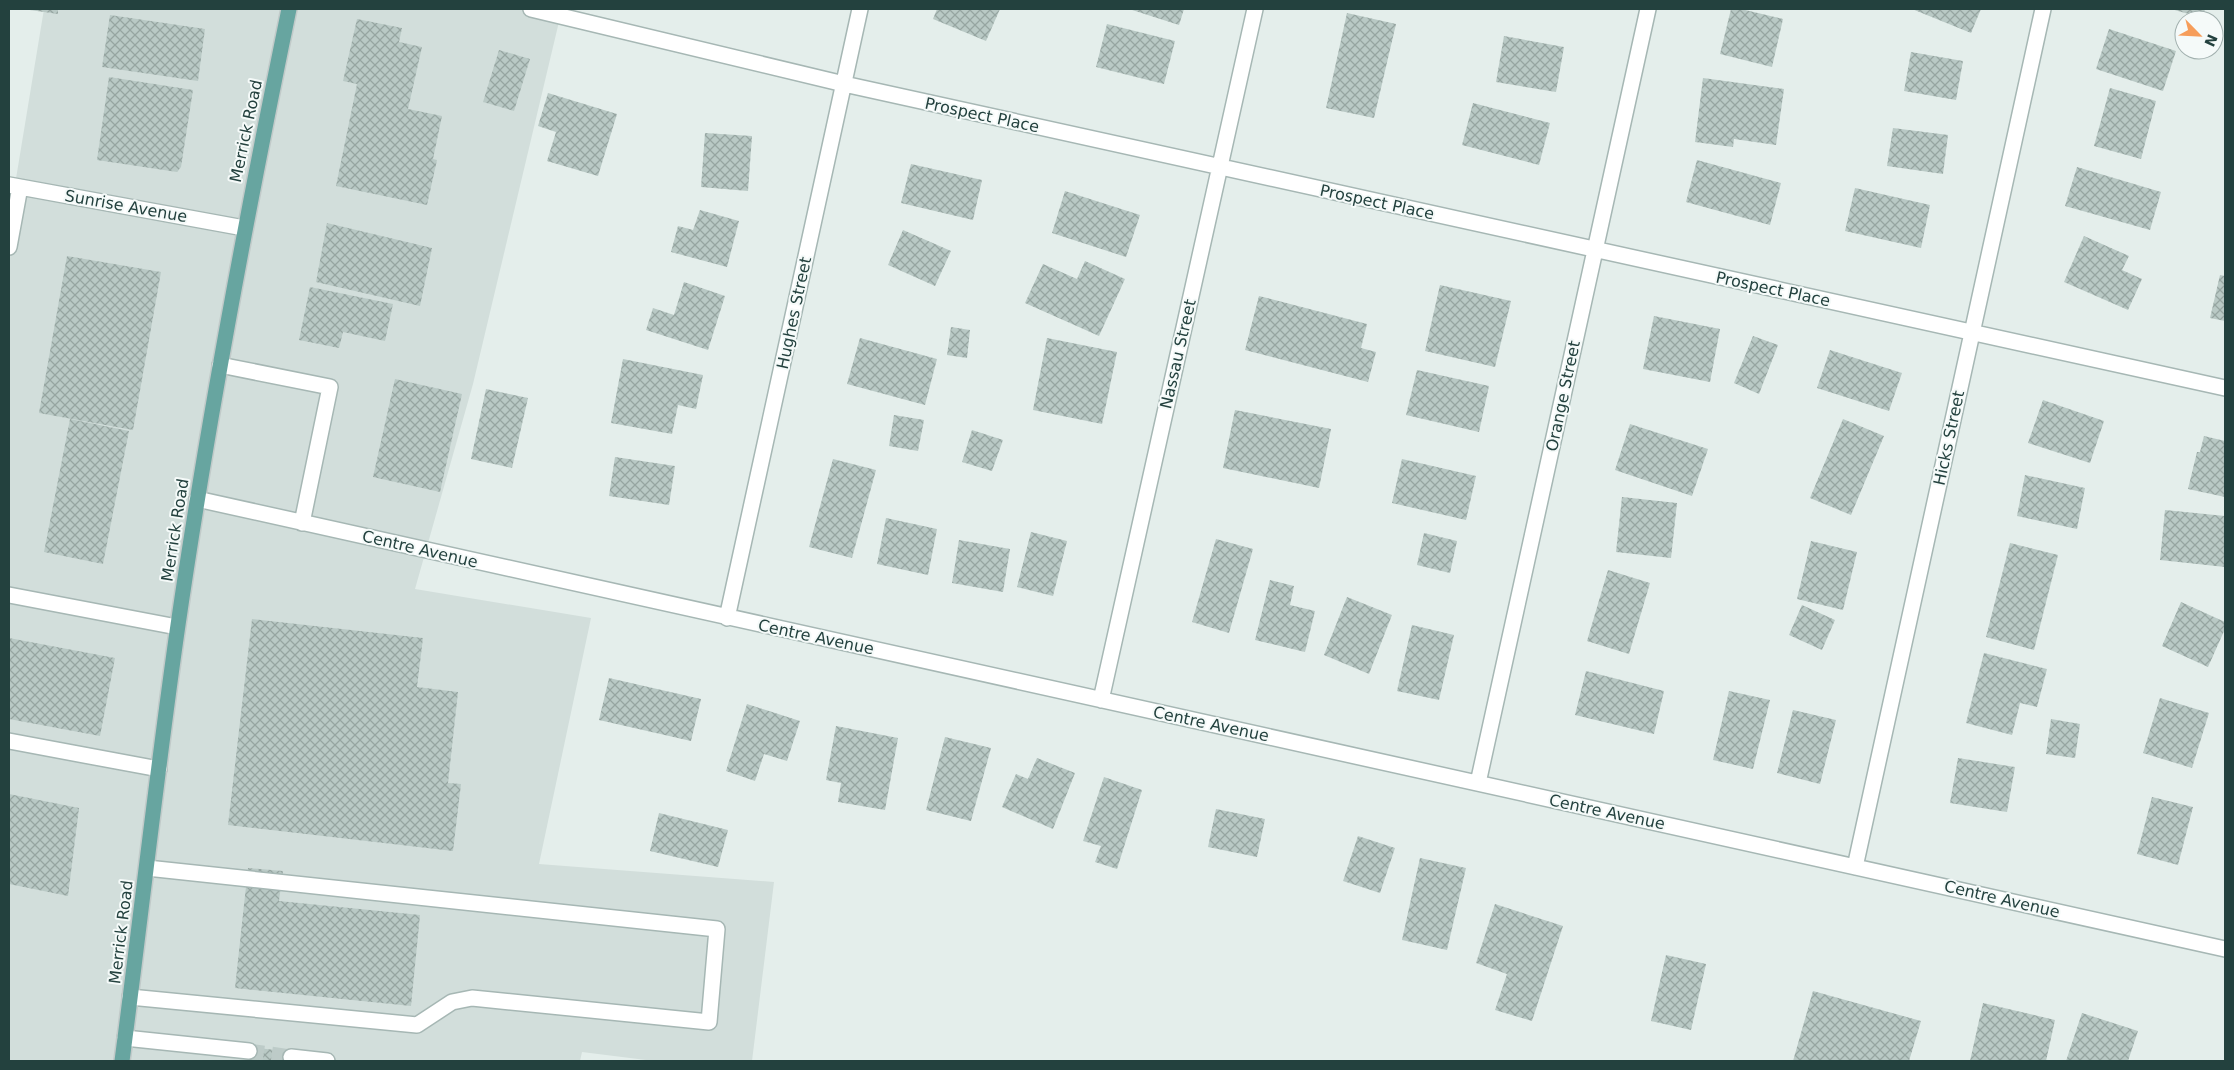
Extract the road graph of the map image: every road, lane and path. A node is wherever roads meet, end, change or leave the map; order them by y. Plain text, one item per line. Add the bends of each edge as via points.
1 (289, 9) edge
2 (531, 9) edge
3 (860, 9) edge
4 (1255, 9) edge
5 (1648, 9) edge
6 (2043, 9) edge
7 (844, 84) junction
8 (1220, 167) junction
9 (14, 186) edge
10 (244, 228) junction
11 (9, 247) edge
12 (1595, 250) junction
13 (1972, 333) junction
14 (220, 365) junction
15 (2225, 388) edge
16 (197, 500) junction
17 (302, 523) junction
18 (9, 595) edge
19 (727, 618) junction
20 (177, 627) junction
21 (1101, 700) junction
22 (9, 742) edge
23 (159, 769) junction
24 (1478, 783) junction
25 (1855, 867) junction
26 (147, 868) junction
27 (2225, 949) edge
28 (130, 997) junction
29 (125, 1038) junction
30 (249, 1051) tunnel mouth
31 (291, 1057) dead end
32 (122, 1061) edge
33 (327, 1061) edge

1 - 10 main road, Merrick Road
2 - 7 street, Prospect Place
3 - 7 street, Hughes Street
4 - 8 street, Nassau Street
5 - 12 street, Orange Street
6 - 13 street, Hicks Street
7 - 8 street, Prospect Place
7 - 19 street, Hughes Street
8 - 12 street, Prospect Place
8 - 21 street, Nassau Street
9 - 10 street, Sunrise Avenue
9 - 11 street
10 - 14 main road, Merrick Road
12 - 13 street, Prospect Place
12 - 24 street, Orange Street
13 - 15 street, Prospect Place
13 - 25 street, Hicks Street
14 - 16 main road, Merrick Road
14 - 17 street via 330,387
16 - 17 street, Centre Avenue
16 - 20 main road, Merrick Road
17 - 19 street, Centre Avenue
18 - 20 street
19 - 21 street, Centre Avenue
20 - 23 main road, Merrick Road
21 - 24 street, Centre Avenue
22 - 23 street
23 - 26 main road, Merrick Road
24 - 25 street, Centre Avenue
25 - 27 street, Centre Avenue
26 - 28 main road, Merrick Road
26 - 28 street via 717,929 709,1022 472,998 452,1002 418,1025
28 - 29 main road, Merrick Road
29 - 30 street
29 - 32 main road, Merrick Road
31 - 33 street

